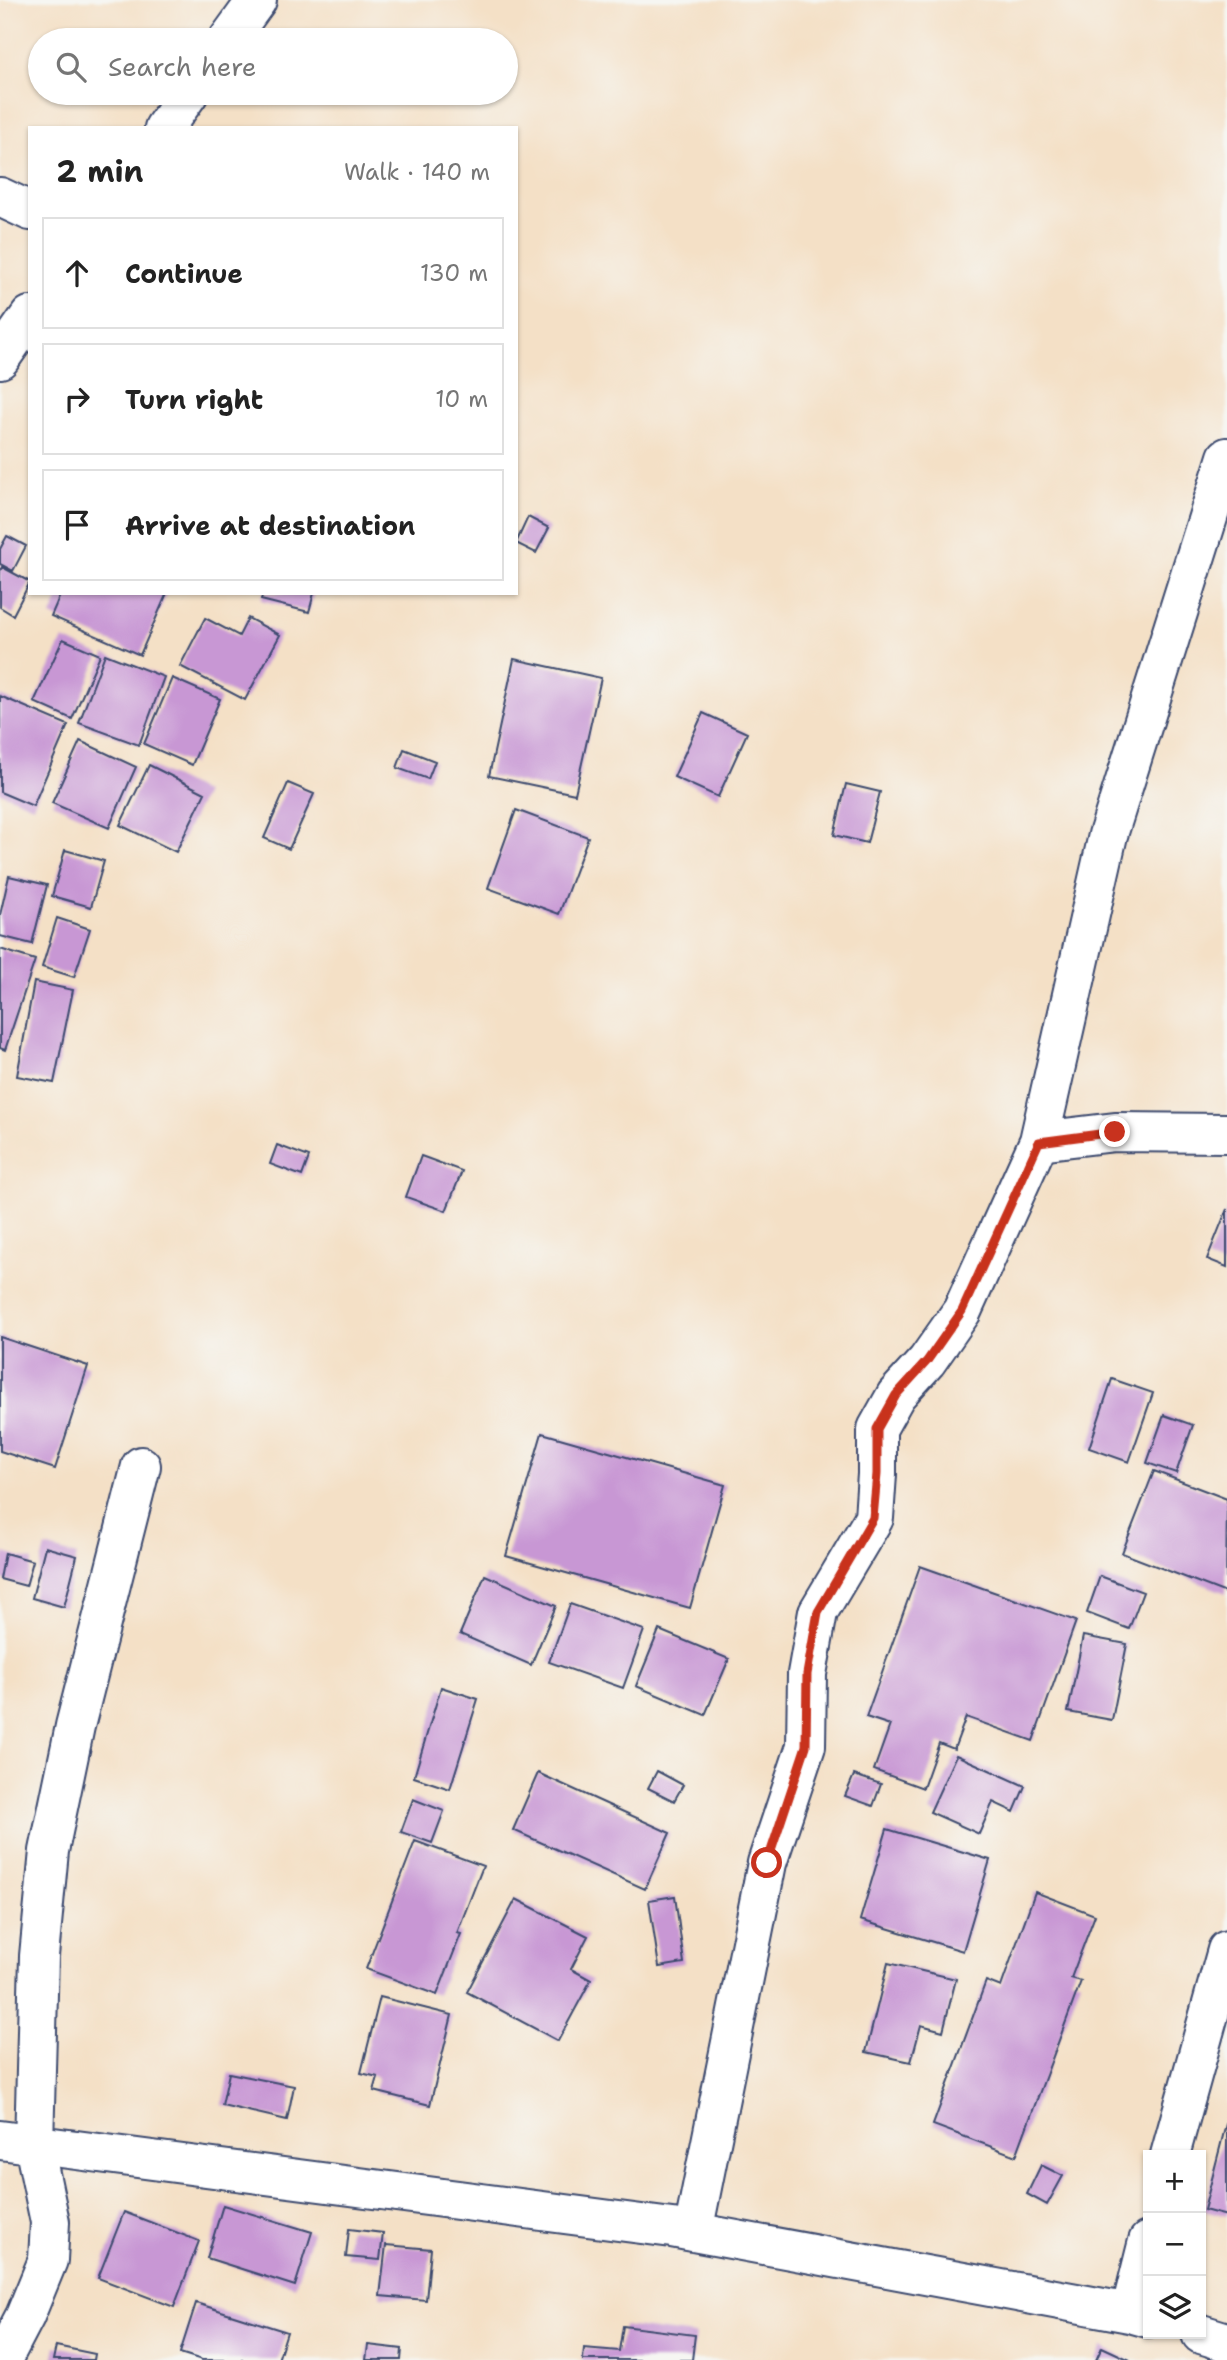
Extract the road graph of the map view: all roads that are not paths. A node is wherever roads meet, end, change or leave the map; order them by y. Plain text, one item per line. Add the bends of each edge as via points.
1 (257, 0) edge
2 (237, 28) edge
3 (180, 105) edge
4 (165, 126) edge
5 (0, 197) edge
6 (28, 210) edge
7 (28, 319) edge
8 (0, 359) edge
9 (1227, 457) edge
10 (1227, 1133) edge
11 (1039, 1142) junction
12 (141, 1466) dead end
13 (1227, 1950) edge
14 (17, 2143) edge
15 (1171, 2150) edge
16 (692, 2232) junction
17 (1144, 2276) edge
18 (1139, 2316) edge
19 (1206, 2336) edge
20 (1227, 2342) edge
21 (2, 2360) edge

1 - 2 street
3 - 4 street
5 - 6 street
7 - 8 street
9 - 11 street via 1108,835
10 - 11 street via 1115,1132
11 - 16 street via 962,1311 896,1395 877,1429 873,1518 818,1612 807,1674 806,1746 767,1863
12 - 14 street via 75,1726 49,1851
13 - 15 street
14 - 16 street
14 - 21 street via 50,2222 48,2260
16 - 18 street
17 - 18 street
19 - 20 street

